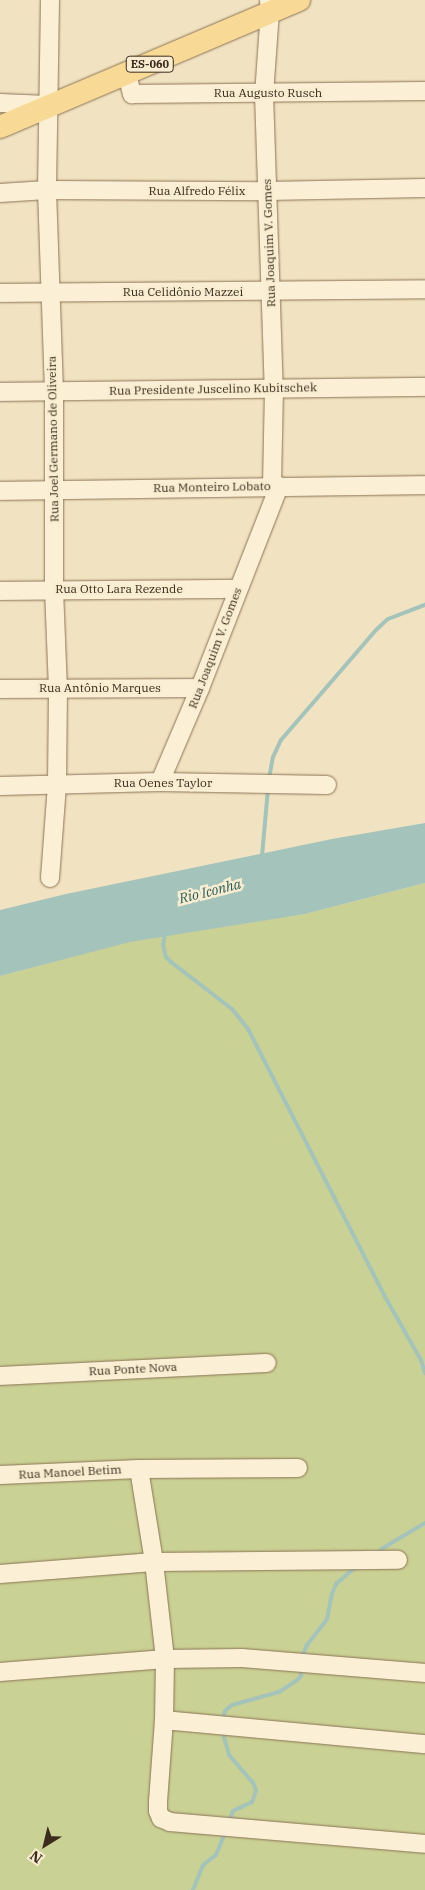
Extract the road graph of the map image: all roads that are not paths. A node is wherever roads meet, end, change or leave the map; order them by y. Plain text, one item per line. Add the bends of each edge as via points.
1 (50, 0) edge
2 (299, 0) edge
3 (269, 5) edge
4 (127, 74) junction
5 (425, 91) edge
6 (264, 94) junction
7 (0, 103) edge
8 (49, 105) junction
9 (0, 127) edge
10 (425, 188) edge
11 (47, 190) junction
12 (268, 191) junction
13 (0, 193) edge
14 (425, 289) edge
15 (48, 292) junction
16 (271, 292) junction
17 (0, 293) edge
18 (425, 387) edge
19 (274, 389) junction
20 (54, 391) junction
21 (0, 392) edge
22 (425, 485) edge
23 (276, 486) junction
24 (54, 489) junction
25 (0, 491) edge
26 (54, 589) junction
27 (238, 589) junction
28 (0, 591) edge
29 (200, 688) junction
30 (0, 689) edge
31 (58, 689) junction
32 (160, 782) junction
33 (57, 784) junction
34 (0, 786) edge
35 (327, 786) dead end
36 (50, 878) dead end
37 (267, 1363) dead end
38 (0, 1376) edge
39 (298, 1468) dead end
40 (139, 1469) junction
41 (0, 1475) edge
42 (398, 1560) dead end
43 (154, 1562) junction
44 (0, 1574) edge
45 (165, 1659) junction
46 (0, 1672) edge
47 (425, 1673) edge
48 (164, 1720) junction
49 (425, 1744) edge
50 (425, 1844) edge

1 - 8 street, Rua Joel Germano de Oliveira
2 - 3 main road, ES-060
3 - 4 main road, ES-060
3 - 6 street, Rua Joaquim V. Gomes
4 - 6 street, Rua Augusto Rusch via 132,94
4 - 8 main road, ES-060
5 - 6 street, Rua Augusto Rusch
6 - 12 street, Rua Joaquim V. Gomes
7 - 8 street
8 - 9 main road, ES-060
8 - 11 street, Rua Joel Germano de Oliveira
10 - 12 street, Rua Alfredo Félix
11 - 12 street, Rua Alfredo Félix
11 - 13 street, Rua Alfredo Félix
11 - 15 street, Rua Joel Germano de Oliveira
12 - 16 street, Rua Joaquim V. Gomes
14 - 16 street, Rua Celidônio Mazzei
15 - 16 street, Rua Celidônio Mazzei
15 - 17 street, Rua Celidônio Mazzei
15 - 20 street, Rua Joel Germano de Oliveira
16 - 19 street, Rua Joaquim V. Gomes
18 - 19 street, Rua Presidente Juscelino Kubitschek
19 - 20 street, Rua Presidente Juscelino Kubitschek
19 - 23 street, Rua Joaquim V. Gomes
20 - 21 street, Rua Presidente Juscelino Kubitschek
20 - 24 street, Rua Joel Germano de Oliveira
22 - 23 street, Rua Monteiro Lobato
23 - 24 street, Rua Monteiro Lobato
23 - 27 street, Rua Joaquim V. Gomes
24 - 25 street, Rua Monteiro Lobato
24 - 26 street, Rua Joel Germano de Oliveira
26 - 27 street, Rua Otto Lara Rezende
26 - 28 street, Rua Otto Lara Rezende
26 - 31 street, Rua Joel Germano de Oliveira
27 - 29 street, Rua Joaquim V. Gomes
29 - 31 street, Rua Antônio Marques
29 - 32 street, Rua Joaquim V. Gomes
30 - 31 street, Rua Antônio Marques
31 - 33 street, Rua Joel Germano de Oliveira
32 - 33 street, Rua Oenes Taylor
32 - 35 street, Rua Oenes Taylor
33 - 34 street, Rua Oenes Taylor
33 - 36 street, Rua Joel Germano de Oliveira
37 - 38 street, Rua Ponte Nova
39 - 40 street, Rua Manoel Betim
40 - 41 street, Rua Manoel Betim
40 - 43 street
42 - 43 street
43 - 44 street
43 - 45 street
45 - 46 street
45 - 47 street via 242,1658
45 - 48 street
48 - 49 street
48 - 50 street via 158,1811 164,1821

